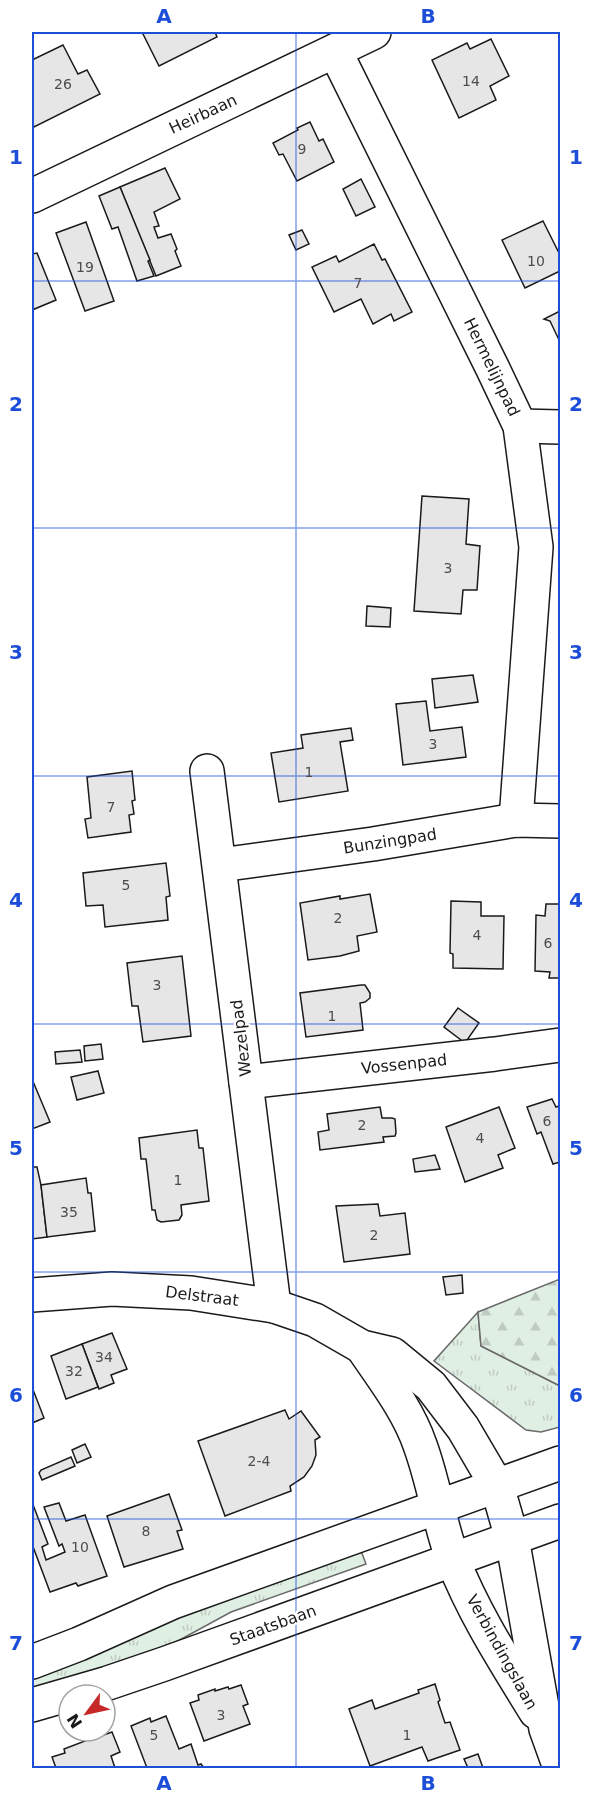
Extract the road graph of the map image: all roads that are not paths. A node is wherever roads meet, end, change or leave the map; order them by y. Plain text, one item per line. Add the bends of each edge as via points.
1 (374, 32) edge
2 (335, 51) junction
3 (32, 196) edge
4 (520, 426) junction
5 (561, 427) edge
6 (207, 771) dead end
7 (516, 820) junction
8 (561, 821) edge
9 (220, 865) junction
10 (561, 1045) edge
11 (246, 1082) junction
12 (32, 1295) edge
13 (274, 1306) junction
14 (362, 1347) junction
15 (561, 1463) edge
16 (497, 1486) junction
17 (437, 1506) junction
18 (561, 1521) edge
19 (512, 1538) junction
20 (453, 1560) junction
21 (32, 1662) edge
22 (32, 1705) edge
23 (546, 1729) junction
24 (561, 1768) edge

1 - 2 street, Heirbaan
2 - 3 street, Heirbaan
2 - 4 street, Hermelijnpad
4 - 5 street
4 - 7 street, Hermelijnpad via 536,547
6 - 9 street, Wezelpad
7 - 8 street, Bunzingpad
7 - 9 street, Bunzingpad
9 - 11 street, Wezelpad
10 - 11 street, Vossenpad
11 - 13 street, Wezelpad
12 - 13 street, Delstraat via 123,1289 191,1293
13 - 14 street, Delstraat via 315,1320
14 - 16 street, Delstraat via 392,1354 431,1386 463,1428
14 - 17 street, Delstraat via 414,1430
15 - 16 street
16 - 17 street
16 - 19 street, Verbindingslaan
17 - 20 street, Verbindingslaan
17 - 21 street via 173,1602
18 - 19 street, Staatsbaan
19 - 20 street, Staatsbaan
19 - 23 street, Verbindingslaan
20 - 22 street, Staatsbaan via 153,1668
20 - 23 street, Verbindingslaan via 480,1620
23 - 24 street, Verbindingslaan

